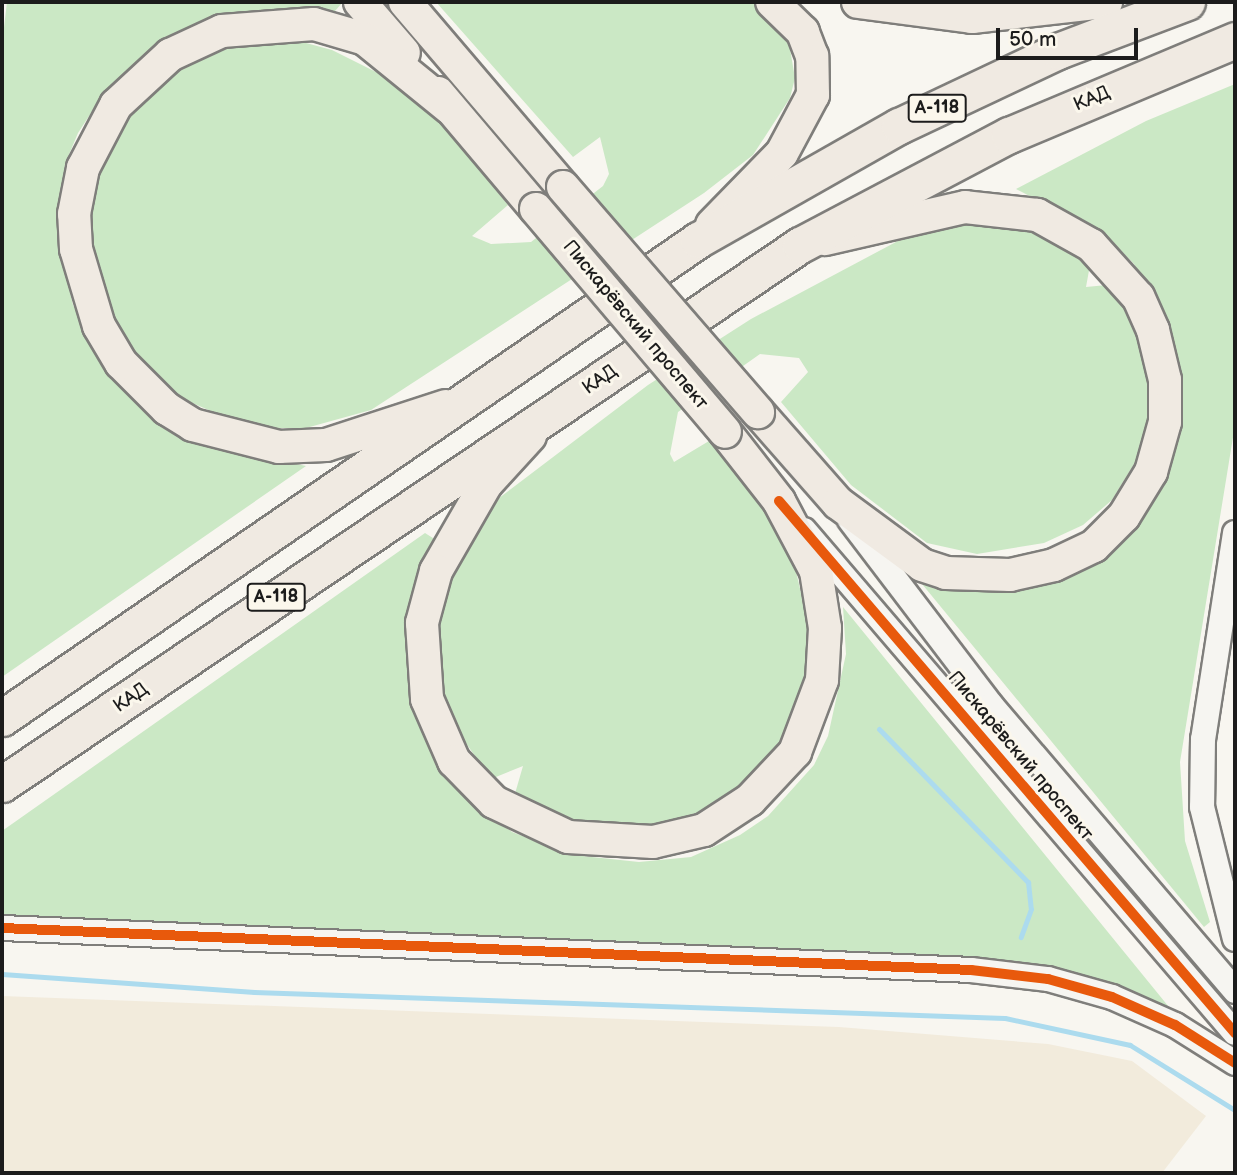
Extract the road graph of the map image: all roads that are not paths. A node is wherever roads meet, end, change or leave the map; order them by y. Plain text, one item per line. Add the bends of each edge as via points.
1 (360, 2) edge
2 (405, 2) edge
3 (772, 2) edge
4 (858, 2) edge
5 (1106, 2) edge
6 (1188, 2) edge
7 (1235, 40) edge
8 (450, 108) junction
9 (698, 240) junction
10 (800, 245) junction
11 (451, 405) junction
12 (553, 412) junction
13 (779, 501) junction
14 (838, 503) junction
15 (1235, 533) edge
16 (2, 718) edge
17 (2, 784) edge
18 (2, 928) edge
19 (1235, 939) edge
20 (1235, 991) edge
21 (1235, 1033) edge
22 (1235, 1063) edge

1 - 8 main road, Пискарёвский проспект
2 - 14 main road, Пискарёвский проспект, bridge
3 - 9 main road via 803,32 812,56 813,95 782,153
4 - 5 main road via 972,17
6 - 9 highway, А-118 via 1058,51 899,126
7 - 10 highway, КАД / А-118 via 1009,135
8 - 11 main road via 365,39 314,23 222,31 170,55 116,105 90,150 74,214 76,248 99,326 121,363 167,409 193,425 279,447 326,445
8 - 13 main road, Пискарёвский проспект, bridge
9 - 11 highway, А-118
10 - 12 highway, КАД / А-118
10 - 14 main road via 965,207 1037,215 1112,264 1153,330 1165,380 1165,422 1151,472 1124,516 1094,546 1054,565 979,578 946,573 922,565
11 - 16 highway, А-118
12 - 13 main road via 463,518 436,571 422,623 427,698 443,742 494,802 534,825 610,843 680,838 750,800 795,752 822,680 825,628 816,571
12 - 17 highway, КАД / А-118
13 - 21 street, Пискарёвский проспект
14 - 20 street, Пискарёвский проспект via 991,705
15 - 19 street via 1203,739 1202,807
18 - 22 street via 611,952 1048,979 1175,1025

